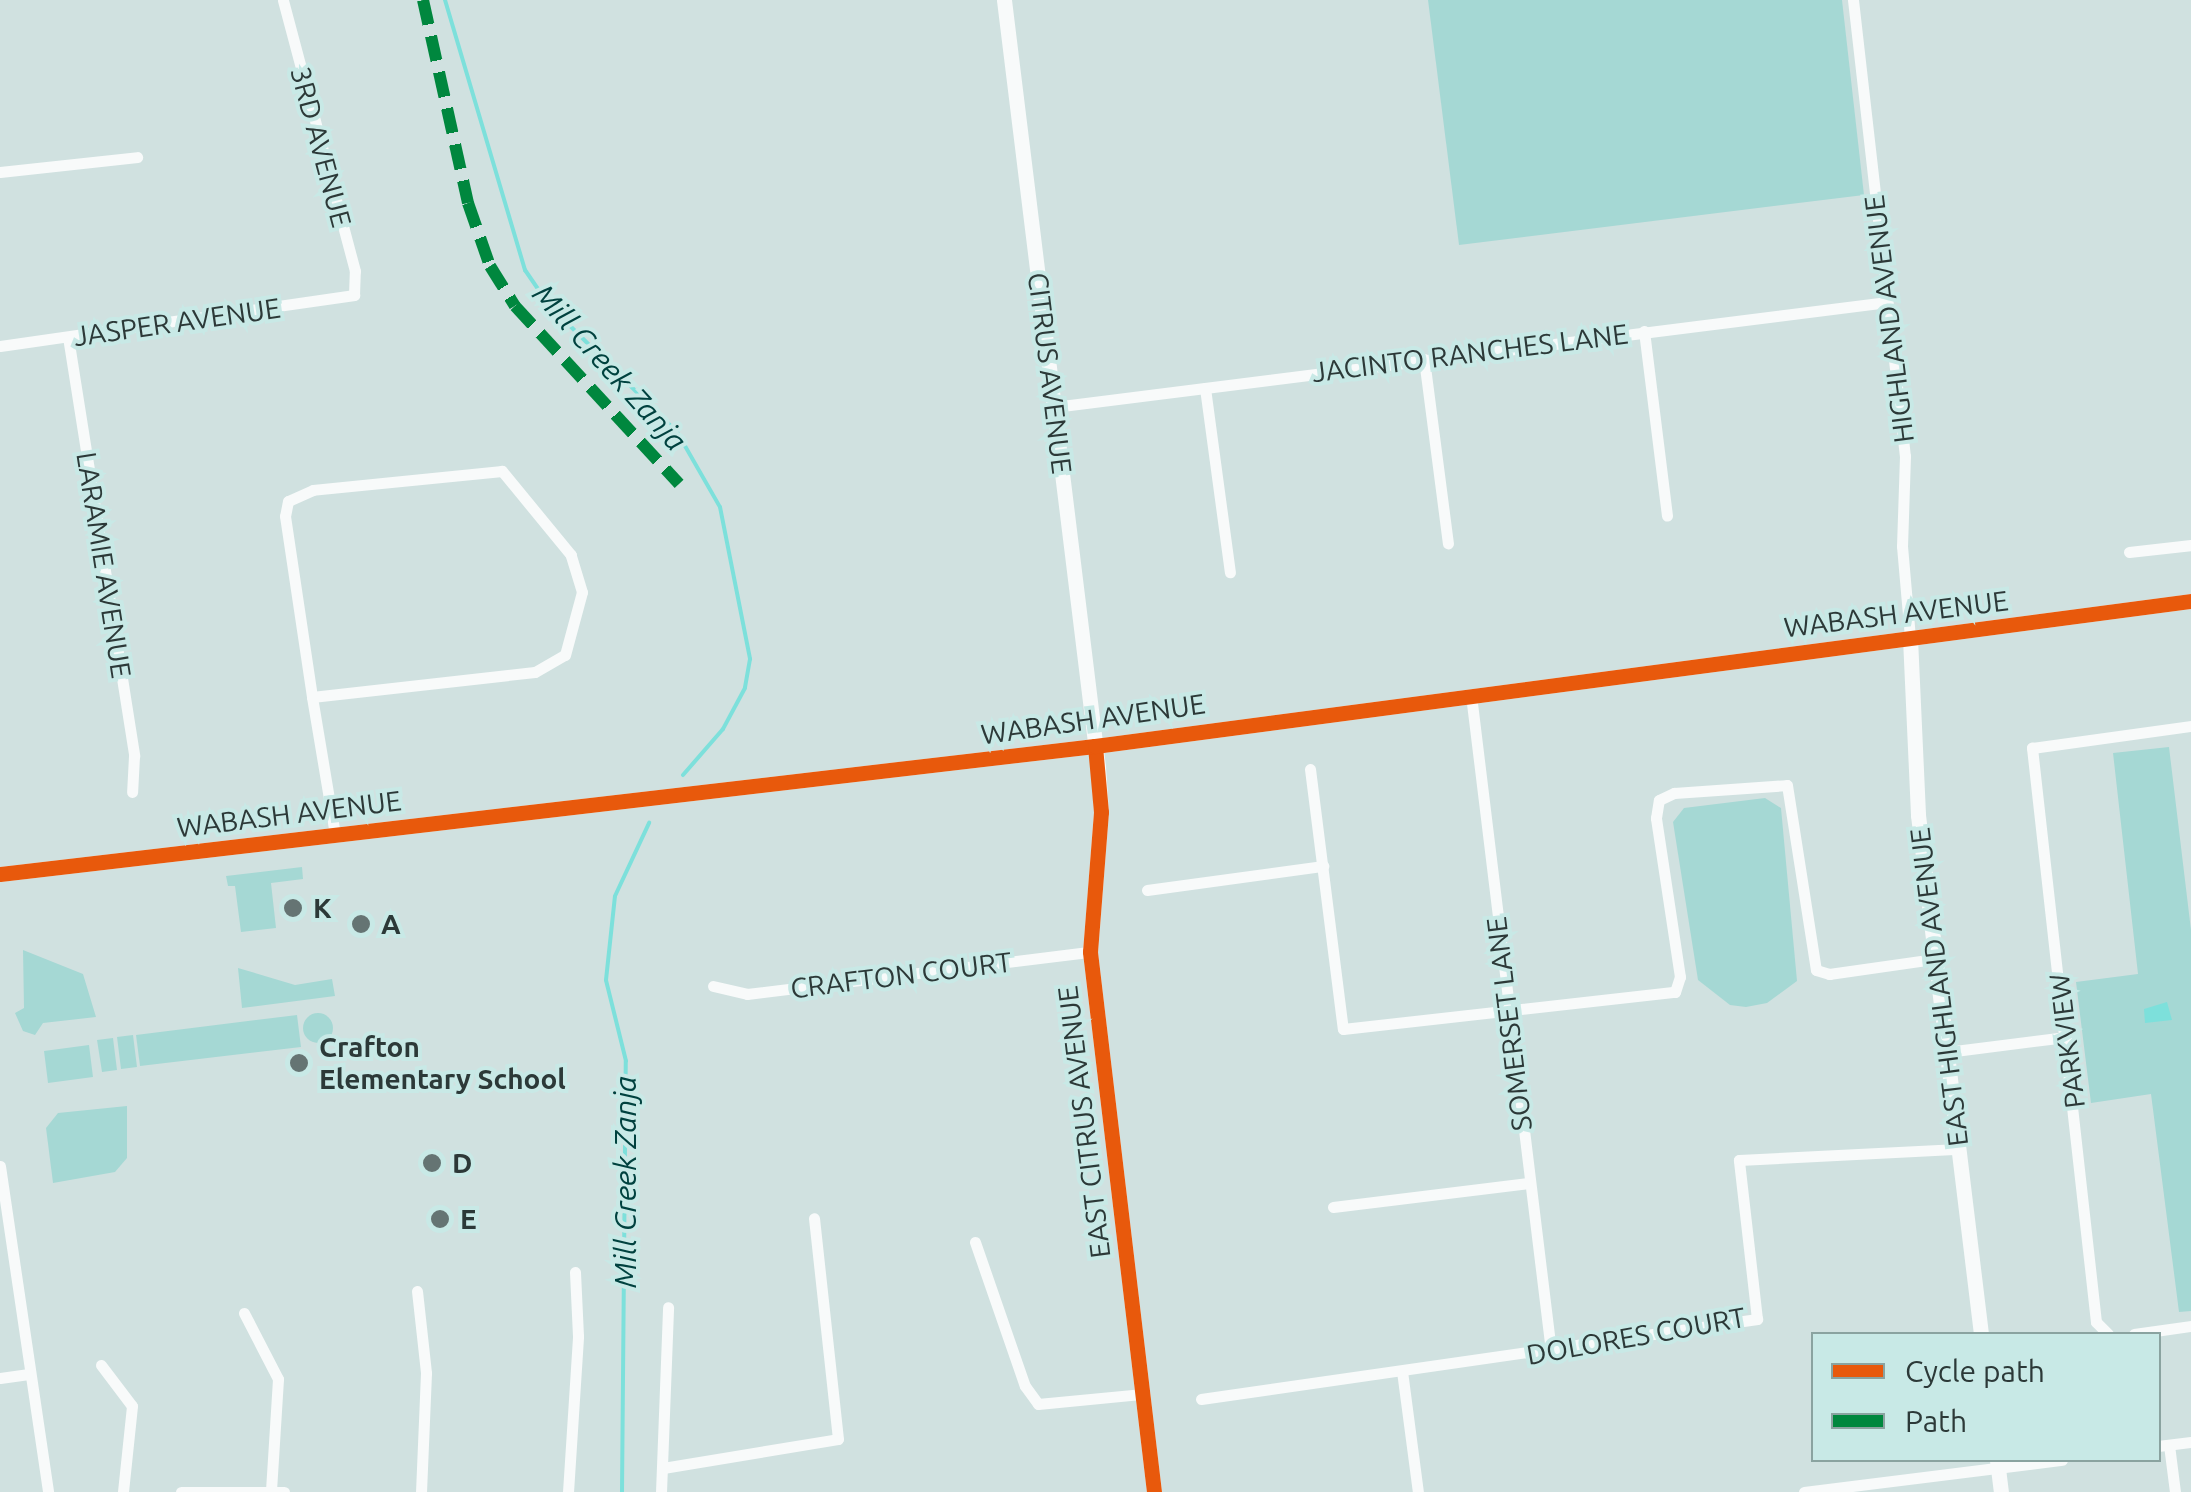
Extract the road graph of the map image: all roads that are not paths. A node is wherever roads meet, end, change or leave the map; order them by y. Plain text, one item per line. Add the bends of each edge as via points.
1 (283, 0) edge
2 (1004, 0) edge
3 (1853, 0) edge
4 (136, 156) dead end
5 (0, 172) edge
6 (354, 295) joint
7 (1887, 302) junction
8 (1644, 331) junction
9 (68, 338) junction
10 (0, 346) edge
11 (1424, 359) junction
12 (1205, 388) junction
13 (1054, 406) junction
14 (1668, 516) dead end
15 (1448, 542) dead end
16 (2191, 544) edge
17 (2129, 552) dead end
18 (1230, 572) dead end
19 (2191, 601) edge
20 (1910, 638) junction
21 (1470, 696) junction
22 (312, 697) junction
23 (2191, 726) edge
24 (1095, 746) junction
25 (1310, 769) dead end
26 (132, 792) dead end
27 (335, 834) junction
28 (1323, 866) junction
29 (0, 874) edge
30 (1147, 890) dead end
31 (1090, 952) junction
32 (1934, 959) junction
33 (713, 986) dead end
34 (1506, 1007) junction
35 (2066, 1037) junction
36 (1947, 1052) junction
37 (1959, 1148) junction
38 (0, 1166) edge
39 (1529, 1183) junction
40 (1333, 1207) dead end
41 (814, 1218) dead end
42 (975, 1242) dead end
43 (575, 1272) dead end
44 (418, 1290) dead end
45 (668, 1306) dead end
46 (244, 1313) dead end
47 (2191, 1326) edge
48 (1982, 1332) edge
49 (2104, 1332) edge
50 (2148, 1332) edge
51 (1551, 1352) junction
52 (101, 1365) dead end
53 (1402, 1370) junction
54 (29, 1374) junction
55 (0, 1378) edge
56 (1141, 1394) junction
57 (1202, 1398) dead end
58 (2191, 1442) edge
59 (2164, 1446) edge
60 (2030, 1462) edge
61 (1997, 1464) edge
62 (663, 1468) junction
63 (278, 1490) edge
64 (48, 1492) edge
65 (123, 1492) edge
66 (181, 1492) edge
67 (421, 1492) edge
68 (568, 1492) edge
69 (661, 1492) edge
70 (1154, 1492) edge
71 (1418, 1492) edge
72 (1804, 1492) edge
73 (2000, 1492) edge
74 (2175, 1492) edge

1 - 6 street, 3RD AVENUE via 355,271
2 - 13 street, CITRUS AVENUE
3 - 7 street, HIGHLAND AVENUE
4 - 5 street
6 - 9 street, JASPER AVENUE
7 - 8 street, JACINTO RANCHES LANE
7 - 20 street, HIGHLAND AVENUE via 1905,456 1902,546
8 - 11 street, JACINTO RANCHES LANE
8 - 14 street
9 - 10 street, JASPER AVENUE
9 - 26 street, LARAMIE AVENUE via 134,756
11 - 12 street, JACINTO RANCHES LANE
11 - 15 street
12 - 13 street, JACINTO RANCHES LANE
12 - 18 street
13 - 24 street, CITRUS AVENUE
16 - 17 street
19 - 20 street, WABASH AVENUE
20 - 21 street, WABASH AVENUE
20 - 32 street, EAST HIGHLAND AVENUE via 1918,815
21 - 24 street, WABASH AVENUE
21 - 34 street, SOMERSET LANE
22 - 22 street via 288,500 314,490 502,471 571,556 582,592 565,655 546,670
22 - 27 street
23 - 35 street, PARKVIEW via 2032,748
24 - 27 street, WABASH AVENUE
24 - 31 street, EAST CITRUS AVENUE via 1101,812
25 - 28 street
27 - 29 street, WABASH AVENUE
28 - 30 street
28 - 34 street via 1343,1029
31 - 33 street, CRAFTON COURT via 747,994
31 - 56 street, EAST CITRUS AVENUE
32 - 34 street via 1829,974 1816,970 1788,786 1674,793 1659,800 1656,818 1680,977 1675,992
32 - 36 street, EAST HIGHLAND AVENUE
34 - 39 street, SOMERSET LANE
35 - 36 street
35 - 49 street, PARKVIEW via 2096,1322
36 - 37 street, EAST HIGHLAND AVENUE
37 - 48 street, EAST HIGHLAND AVENUE
37 - 51 street, DOLORES COURT via 1739,1160 1757,1319
38 - 54 street
39 - 40 street
39 - 51 street, SOMERSET LANE
41 - 62 street via 838,1439
42 - 56 street via 1038,1404
43 - 68 street
44 - 67 street via 426,1373
45 - 62 street
46 - 63 street via 278,1379
47 - 50 street
51 - 53 street, DOLORES COURT
52 - 65 street via 132,1406
53 - 57 street, DOLORES COURT
53 - 71 street
54 - 55 street
54 - 64 street
56 - 70 street, EAST CITRUS AVENUE
58 - 59 street
59 - 74 street
60 - 61 street
61 - 72 street
61 - 73 street
62 - 69 street
63 - 66 street

